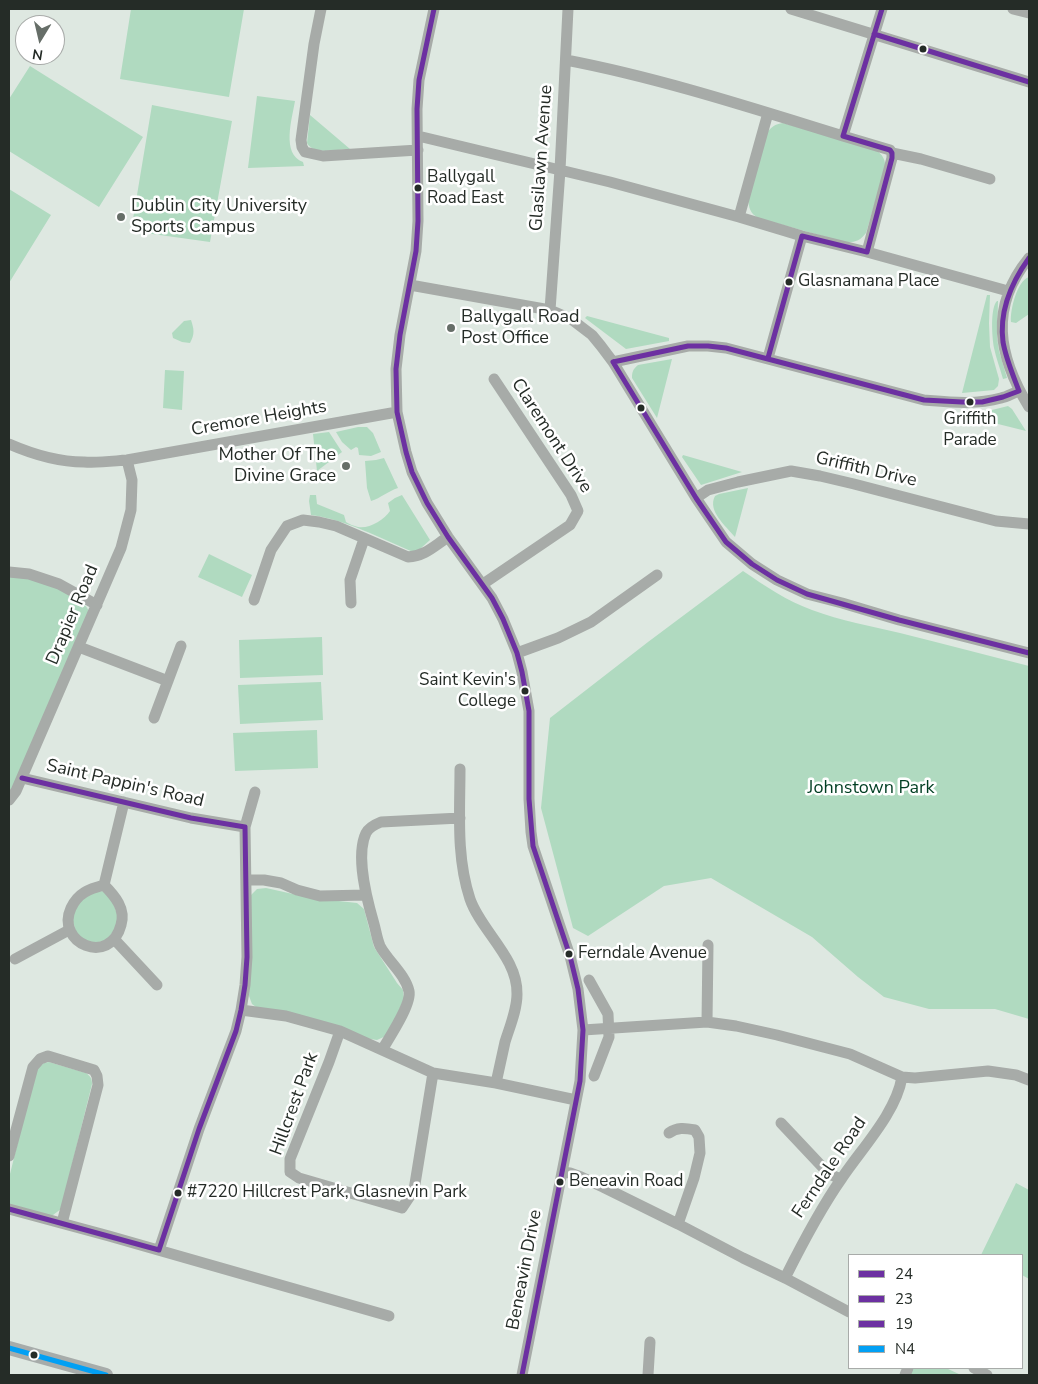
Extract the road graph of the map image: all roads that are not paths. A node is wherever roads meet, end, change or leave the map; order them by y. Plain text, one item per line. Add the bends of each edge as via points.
1 (321, 9) edge
2 (434, 9) edge
3 (568, 9) edge
4 (791, 9) edge
5 (882, 9) edge
6 (1013, 9) edge
7 (1029, 13) edge
8 (874, 34) junction
9 (566, 60) junction
10 (1029, 82) edge
11 (768, 113) junction
12 (418, 136) junction
13 (843, 136) junction
14 (418, 150) junction
15 (892, 153) junction
16 (560, 170) junction
17 (991, 180) dead end
18 (740, 217) junction
19 (802, 236) junction
20 (867, 252) junction
21 (1028, 262) edge
22 (410, 285) junction
23 (1008, 292) junction
24 (550, 310) junction
25 (768, 358) junction
26 (614, 362) junction
27 (494, 379) dead end
28 (1019, 390) junction
29 (1029, 407) edge
30 (398, 412) junction
31 (9, 444) edge
32 (128, 460) junction
33 (696, 498) junction
34 (1029, 524) edge
35 (448, 537) junction
36 (364, 539) junction
37 (9, 572) edge
38 (658, 575) dead end
39 (483, 584) junction
40 (254, 600) dead end
41 (351, 603) dead end
42 (97, 605) junction
43 (181, 646) dead end
44 (79, 647) junction
45 (517, 653) junction
46 (1029, 653) edge
47 (168, 682) junction
48 (154, 718) dead end
49 (460, 769) dead end
50 (22, 778) junction
51 (255, 792) dead end
52 (9, 800) edge
53 (124, 802) junction
54 (460, 818) junction
55 (245, 827) junction
56 (246, 880) junction
57 (104, 885) junction
58 (366, 895) junction
59 (69, 930) junction
60 (115, 940) junction
61 (708, 945) dead end
62 (15, 958) dead end
63 (590, 980) dead end
64 (157, 985) dead end
65 (241, 1010) junction
66 (707, 1022) junction
67 (609, 1027) junction
68 (583, 1030) junction
69 (340, 1031) junction
70 (382, 1050) junction
71 (434, 1073) junction
72 (594, 1076) dead end
73 (902, 1077) junction
74 (1029, 1080) edge
75 (496, 1083) junction
76 (576, 1100) junction
77 (781, 1123) dead end
78 (669, 1133) dead end
79 (9, 1156) edge
80 (562, 1172) junction
81 (841, 1179) junction
82 (9, 1209) edge
83 (62, 1223) junction
84 (678, 1224) junction
85 (159, 1250) junction
86 (785, 1278) junction
87 (848, 1311) edge
88 (389, 1316) dead end
89 (650, 1342) dead end
90 (9, 1348) edge
91 (106, 1375) edge
92 (522, 1375) edge
93 (648, 1375) edge

1 - 14 street via 301,140 305,152 323,156
2 - 12 street via 419,80
3 - 9 street, Glasilawn Avenue
4 - 8 street
5 - 8 street
6 - 7 street
8 - 10 street
8 - 13 street
9 - 11 street via 691,90
9 - 16 street, Glasilawn Avenue
11 - 13 street
11 - 18 street
12 - 14 street
12 - 16 street
13 - 15 street
14 - 22 street via 418,221
15 - 17 street
15 - 20 street
16 - 18 street
16 - 24 street, Glasilawn Avenue
18 - 19 street
19 - 20 street
19 - 25 street
20 - 23 street
21 - 23 street
22 - 24 street
22 - 30 street via 396,369
23 - 28 street via 1002,336
24 - 26 street via 571,319 592,336
25 - 26 street via 726,348 688,346
25 - 28 street via 924,400 975,402 1000,398
26 - 33 street
27 - 39 street, Claremont Drive via 571,495 578,511 570,525
28 - 29 street
30 - 32 street, Cremore Heights
30 - 35 street via 412,472
31 - 32 street, Cremore Heights via 48,457 84,462
32 - 42 street, Drapier Road via 132,480 131,510 121,548
33 - 34 street, Griffith Drive via 715,488 791,471 996,521
33 - 46 street via 726,542 752,564 807,594
35 - 36 street via 425,553 408,557
35 - 39 street
36 - 40 street via 319,522 303,520 287,526 271,550
36 - 41 street via 350,580
37 - 42 street via 29,574 59,584
38 - 45 street via 591,622
39 - 45 street
42 - 44 street, Drapier Road
43 - 47 street
44 - 47 street
44 - 50 street, Drapier Road
45 - 68 street via 529,711 532,839 570,956
47 - 48 street
49 - 54 street
50 - 52 street, Saint Pappin's Road
50 - 53 street, Saint Pappin's Road
51 - 55 street
53 - 55 street, Saint Pappin's Road
53 - 57 street
54 - 58 street via 374,825 367,831 363,845
54 - 75 street via 459,834 470,899 514,974 517,993
55 - 56 street
56 - 58 street via 280,882 320,896
56 - 65 street via 246,966
57 - 59 street via 80,895 73,904 68,914
57 - 60 street via 122,910 123,918
58 - 70 street via 379,944 409,992 408,1002
59 - 60 street via 82,944 96,948
59 - 62 street
60 - 64 street
61 - 66 street
63 - 67 street via 608,1014
65 - 69 street via 286,1016
65 - 85 street
66 - 67 street
66 - 73 street via 769,1033 850,1054
67 - 68 street
67 - 72 street via 609,1037
68 - 76 street
69 - 70 street
69 - 71 street, Hillcrest Park via 290,1159 290,1172 299,1178 402,1208 414,1190
70 - 71 street
71 - 75 street
73 - 74 street via 988,1071
73 - 81 street, Ferndale Road via 897,1096 882,1122
75 - 76 street
76 - 80 street
77 - 81 street via 828,1174
78 - 84 street via 680,1128 695,1130 699,1137 700,1152 694,1178
79 - 83 street via 32,1067 48,1056 94,1070 98,1085
80 - 84 street via 582,1177
80 - 92 street, Beneavin Drive
81 - 86 street, Ferndale Road
82 - 83 street
83 - 85 street
84 - 86 street
85 - 88 street
86 - 87 street
89 - 93 street
90 - 91 main road

